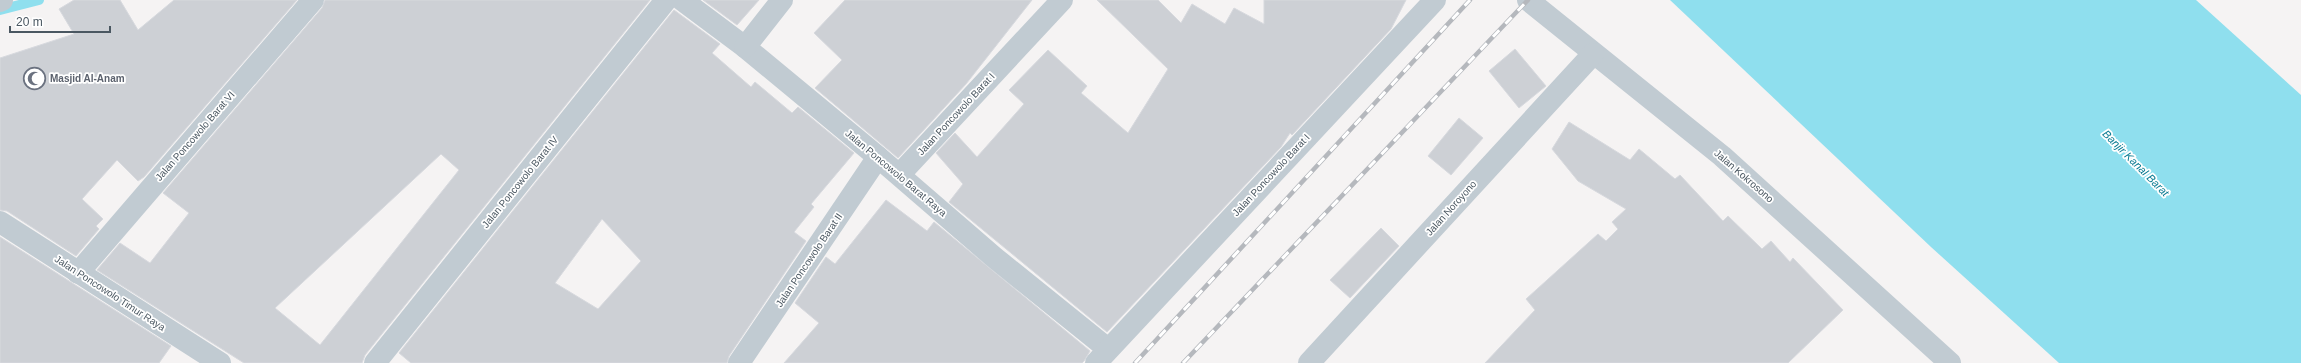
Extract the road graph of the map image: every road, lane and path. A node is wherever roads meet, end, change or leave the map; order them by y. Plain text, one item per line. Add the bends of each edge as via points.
1 (312, 0) edge
2 (666, 0) edge
3 (682, 0) edge
4 (782, 0) edge
5 (1062, 0) edge
6 (1435, 0) edge
7 (1528, 0) edge
8 (745, 47) junction
9 (1592, 54) junction
10 (878, 156) junction
11 (900, 174) junction
12 (0, 222) edge
13 (78, 273) junction
14 (1102, 356) edge
15 (220, 363) edge
16 (374, 363) edge
17 (739, 363) edge
18 (1309, 363) edge
19 (1950, 363) edge

1 - 13 street, Jalan Poncowolo Barat VI
2 - 16 street, Jalan Poncowolo Barat IV
3 - 8 street, Jalan Poncowolo Barat Raya
4 - 8 street
5 - 11 street, Jalan Poncowolo Barat I
6 - 14 street, Jalan Poncowolo Barat I
7 - 9 street, Jalan Kokrosono
8 - 10 street, Jalan Poncowolo Barat Raya
9 - 18 street, Jalan Noroyono
9 - 19 street, Jalan Kokrosono via 1722,156
10 - 11 street, Jalan Poncowolo Barat Raya
10 - 17 street, Jalan Poncowolo Barat II
11 - 14 street, Jalan Poncowolo Barat Raya
12 - 13 street, Jalan Poncowolo Timur Raya
13 - 15 street, Jalan Poncowolo Timur Raya

